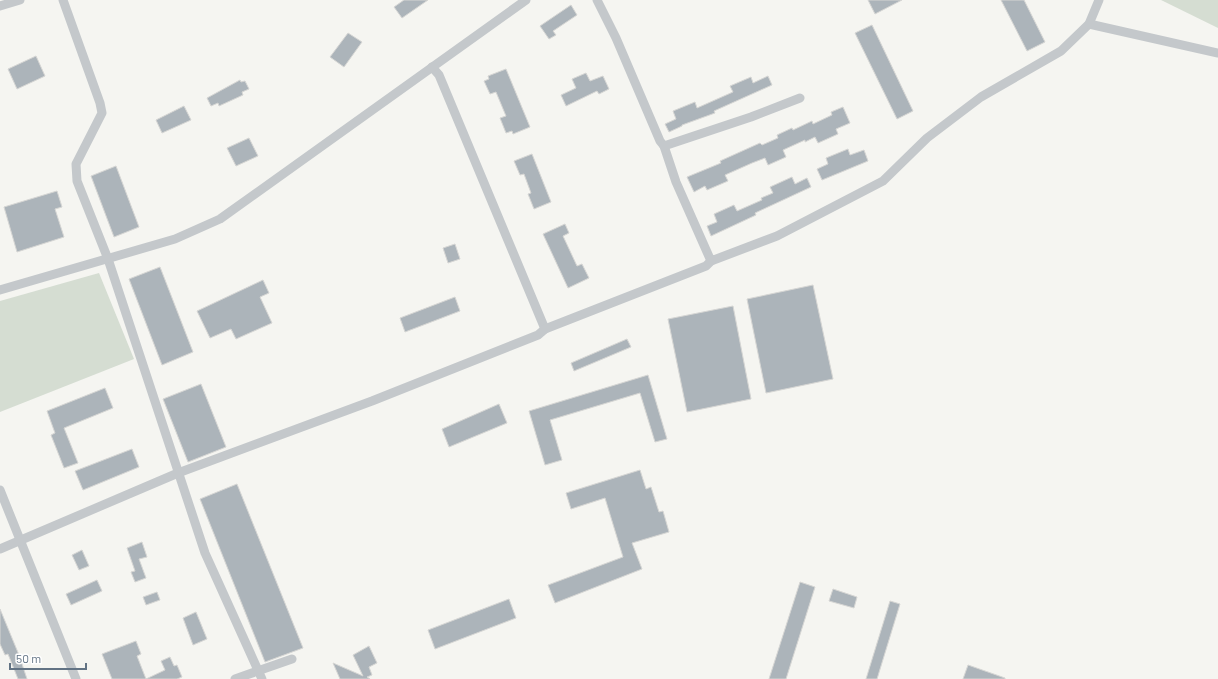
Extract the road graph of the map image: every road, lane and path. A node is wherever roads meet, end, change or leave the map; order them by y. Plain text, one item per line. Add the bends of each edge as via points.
1 (20, 0) edge
2 (63, 0) edge
3 (526, 0) edge
4 (597, 0) edge
5 (1099, 0) edge
6 (0, 6) edge
7 (1089, 24) junction
8 (1218, 53) edge
9 (432, 68) junction
10 (800, 98) dead end
11 (664, 146) junction
12 (108, 259) junction
13 (711, 261) junction
14 (0, 290) edge
15 (545, 329) junction
16 (178, 473) junction
17 (0, 490) edge
18 (20, 541) junction
19 (0, 549) edge
20 (292, 659) dead end
21 (258, 670) junction
22 (76, 679) edge
23 (235, 679) edge
24 (262, 679) edge

1 - 6 street
2 - 12 street via 102,113 76,164 77,181
3 - 9 street
4 - 11 street
5 - 7 street
7 - 8 street
7 - 13 street via 1061,50 963,110 927,138 884,180 777,236
9 - 12 street via 220,218 175,239
9 - 15 street via 439,76
10 - 11 street
11 - 13 street via 676,182
12 - 14 street
12 - 16 street
13 - 15 street via 706,266
15 - 16 street via 538,335 372,401
16 - 18 street
16 - 21 street via 205,554
17 - 18 street
18 - 19 street
18 - 22 street
20 - 21 street
21 - 23 street
21 - 24 street

